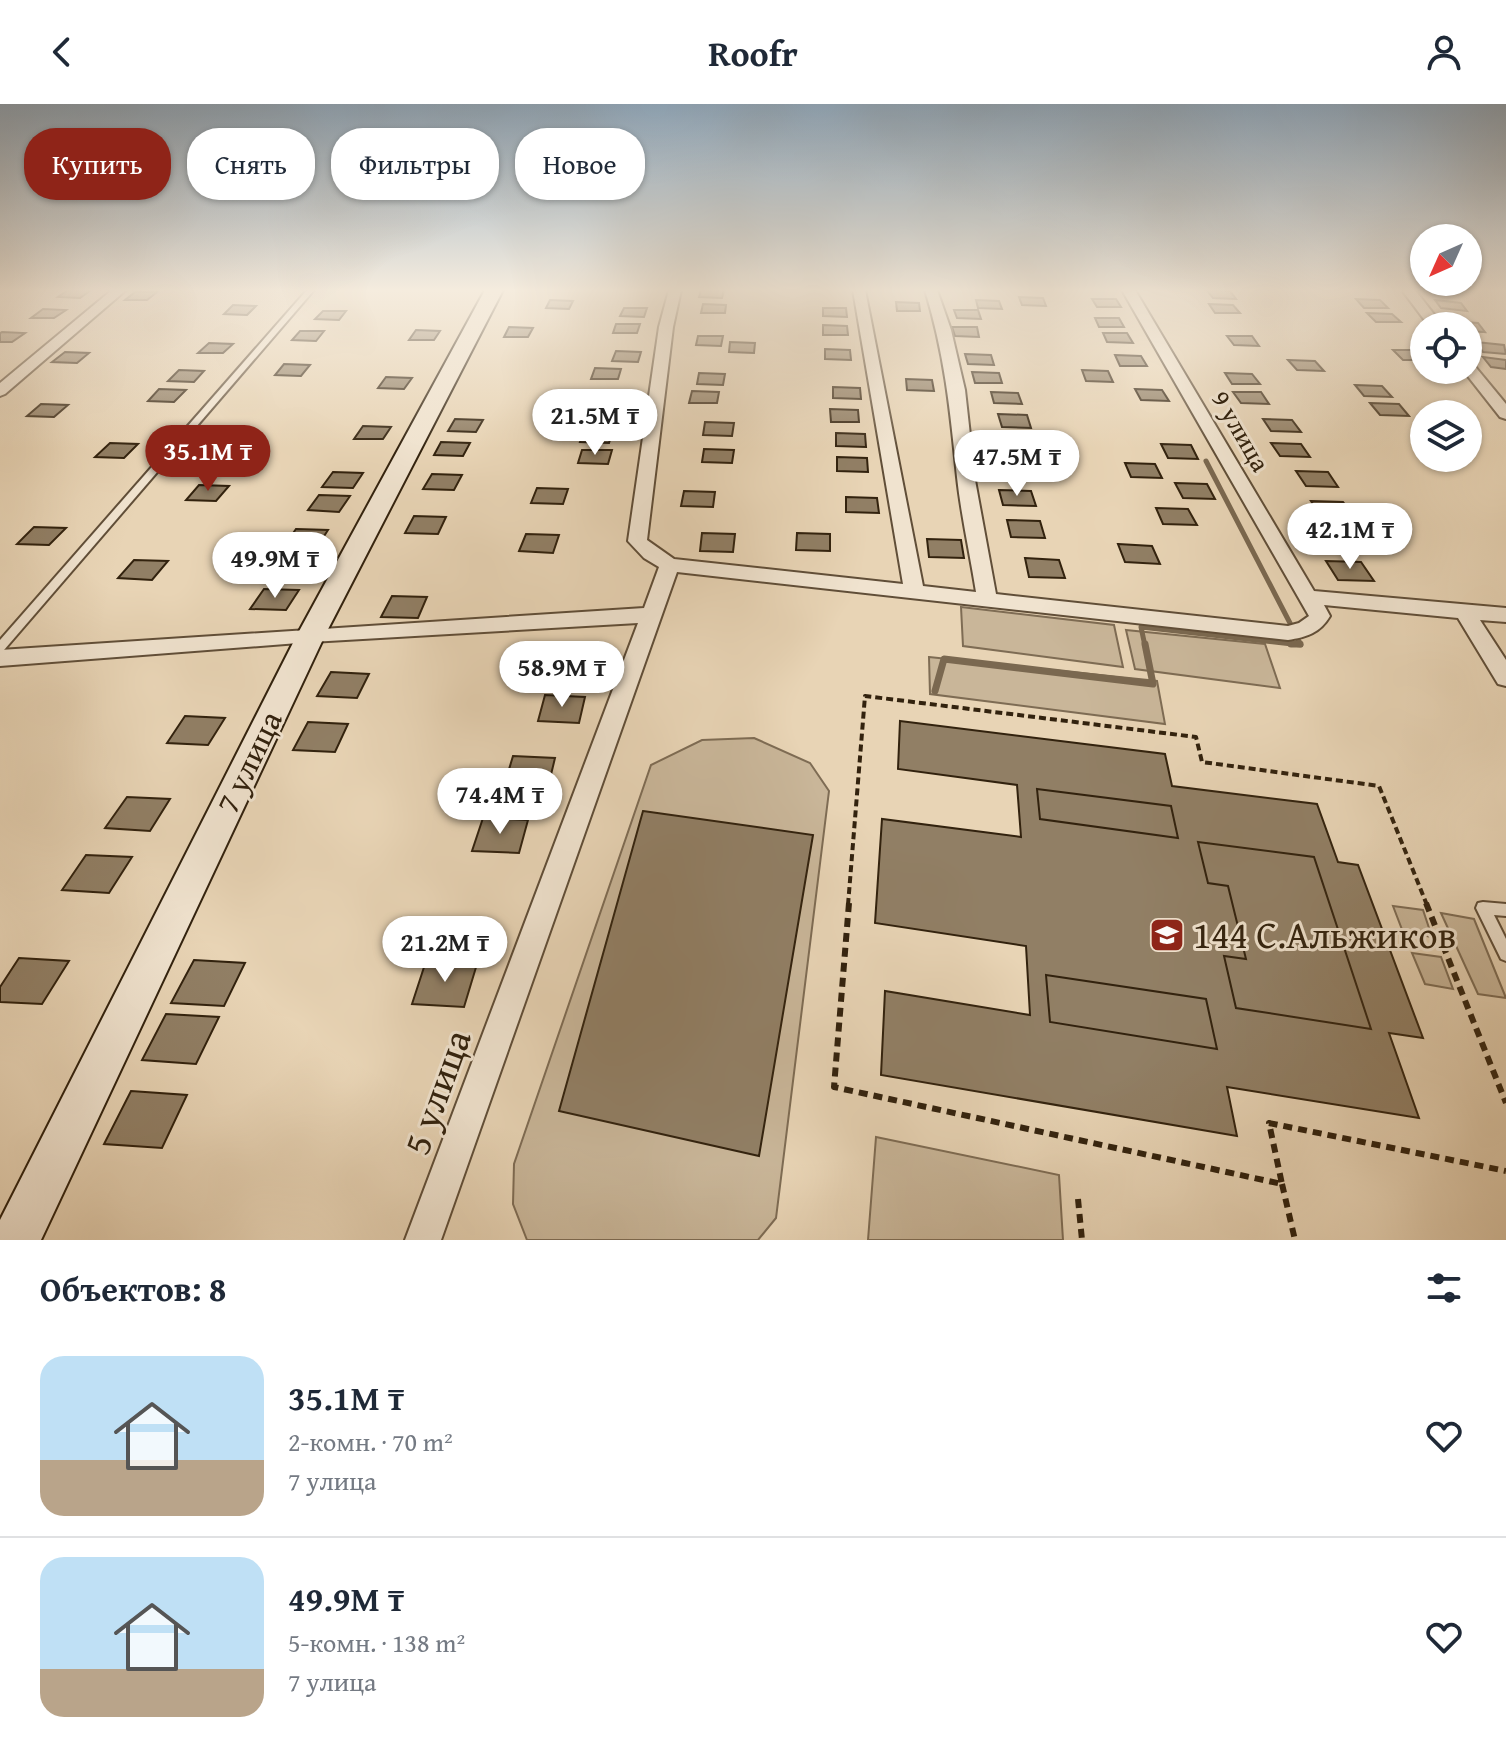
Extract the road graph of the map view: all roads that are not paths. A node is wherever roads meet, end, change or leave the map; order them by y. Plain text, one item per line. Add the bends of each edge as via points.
1 (57, 343) edge
2 (265, 343) edge
3 (466, 343) edge
4 (664, 343) edge
5 (869, 343) edge
6 (947, 343) edge
7 (1159, 343) edge
8 (1482, 384) edge
9 (0, 391) edge
10 (1506, 414) edge
11 (670, 565) junction
12 (914, 591) junction
13 (1311, 597) junction
14 (987, 598) junction
15 (1464, 611) junction
16 (651, 615) junction
17 (1506, 615) edge
18 (311, 635) junction
19 (0, 647) edge
20 (0, 658) edge
21 (1506, 678) edge
22 (1506, 910) edge
23 (1506, 954) edge
24 (16, 1240) edge
25 (423, 1240) edge

1 - 9 street
2 - 19 lane
3 - 18 street, 7 улица
4 - 11 street via 637,541
5 - 12 street
6 - 14 street
7 - 13 street, 9 улица
8 - 10 street
11 - 12 street
11 - 16 street, 5 улица
12 - 14 street
13 - 14 street via 1320,616 1315,624 1288,633
13 - 15 street
15 - 17 street
15 - 21 street
16 - 18 street
16 - 25 street, 5 улица
18 - 20 street
18 - 24 street, 7 улица
22 - 23 lane via 1483,908

